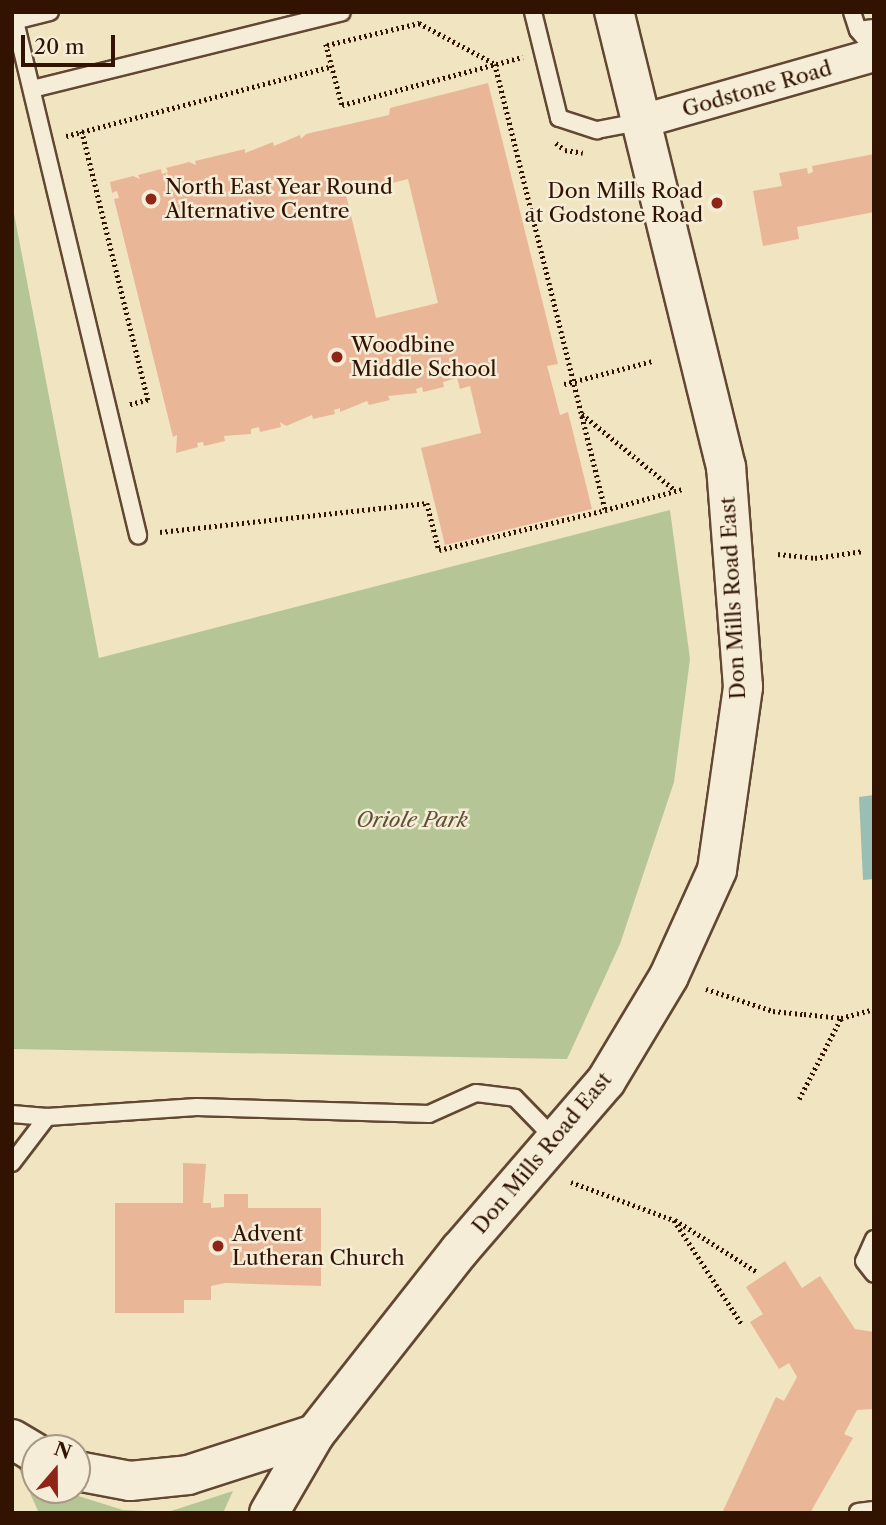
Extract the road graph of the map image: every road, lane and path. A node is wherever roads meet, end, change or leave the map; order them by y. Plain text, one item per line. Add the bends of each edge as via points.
1 (50, 12) edge
2 (342, 12) edge
3 (533, 12) edge
4 (614, 12) edge
5 (852, 12) edge
6 (320, 18) junction
7 (14, 21) edge
8 (868, 38) edge
9 (327, 45) junction
10 (874, 49) edge
11 (495, 64) junction
12 (332, 65) junction
13 (527, 69) dead end
14 (32, 89) junction
15 (639, 122) junction
16 (82, 131) junction
17 (549, 138) dead end
18 (44, 141) junction
19 (590, 154) dead end
20 (652, 360) dead end
21 (573, 382) junction
22 (564, 384) dead end
23 (111, 410) junction
24 (581, 413) junction
25 (683, 489) dead end
26 (676, 491) junction
27 (605, 510) junction
28 (138, 535) joint
29 (863, 551) dead end
30 (778, 554) dead end
31 (706, 989) dead end
32 (874, 1009) edge
33 (841, 1018) junction
34 (799, 1099) dead end
35 (12, 1114) edge
36 (47, 1117) junction
37 (554, 1138) junction
38 (12, 1163) edge
39 (571, 1182) dead end
40 (674, 1220) junction
41 (874, 1239) edge
42 (757, 1272) dead end
43 (874, 1274) edge
44 (743, 1326) dead end
45 (315, 1434) junction
46 (91, 1474) edge
47 (874, 1510) edge
48 (858, 1512) edge
49 (269, 1513) edge

1 - 7 lane
2 - 6 lane
3 - 15 lane via 559,118 597,130
4 - 15 main road, Don Mills Road East
5 - 8 lane
6 - 9 path
6 - 14 lane
7 - 14 lane
8 - 10 lane
8 - 15 street, Godstone Road
9 - 11 path via 419,23
9 - 12 path
11 - 12 path via 342,105
11 - 13 path via 524,57
11 - 21 path
12 - 16 path
14 - 18 lane
15 - 37 main road, Don Mills Road East via 726,467 743,687 717,870 668,976 606,1081
16 - 18 path
16 - 23 path via 148,400
17 - 19 path via 565,150
18 - 23 lane
20 - 21 path
21 - 22 path
21 - 24 path
23 - 28 lane
24 - 26 path
24 - 27 path
25 - 26 path
26 - 27 path
27 - 28 path via 439,550 427,503
29 - 30 path via 815,558
31 - 33 path via 774,1011
32 - 33 path
33 - 34 path
35 - 36 lane
36 - 37 lane via 197,1107 429,1115 476,1093 515,1098
36 - 38 lane
37 - 45 main road, Don Mills Road East
39 - 40 path
40 - 42 path
40 - 44 path
41 - 43 lane via 864,1261
45 - 46 main road via 188,1475 130,1481
45 - 49 main road, Don Mills Road East
47 - 48 lane

